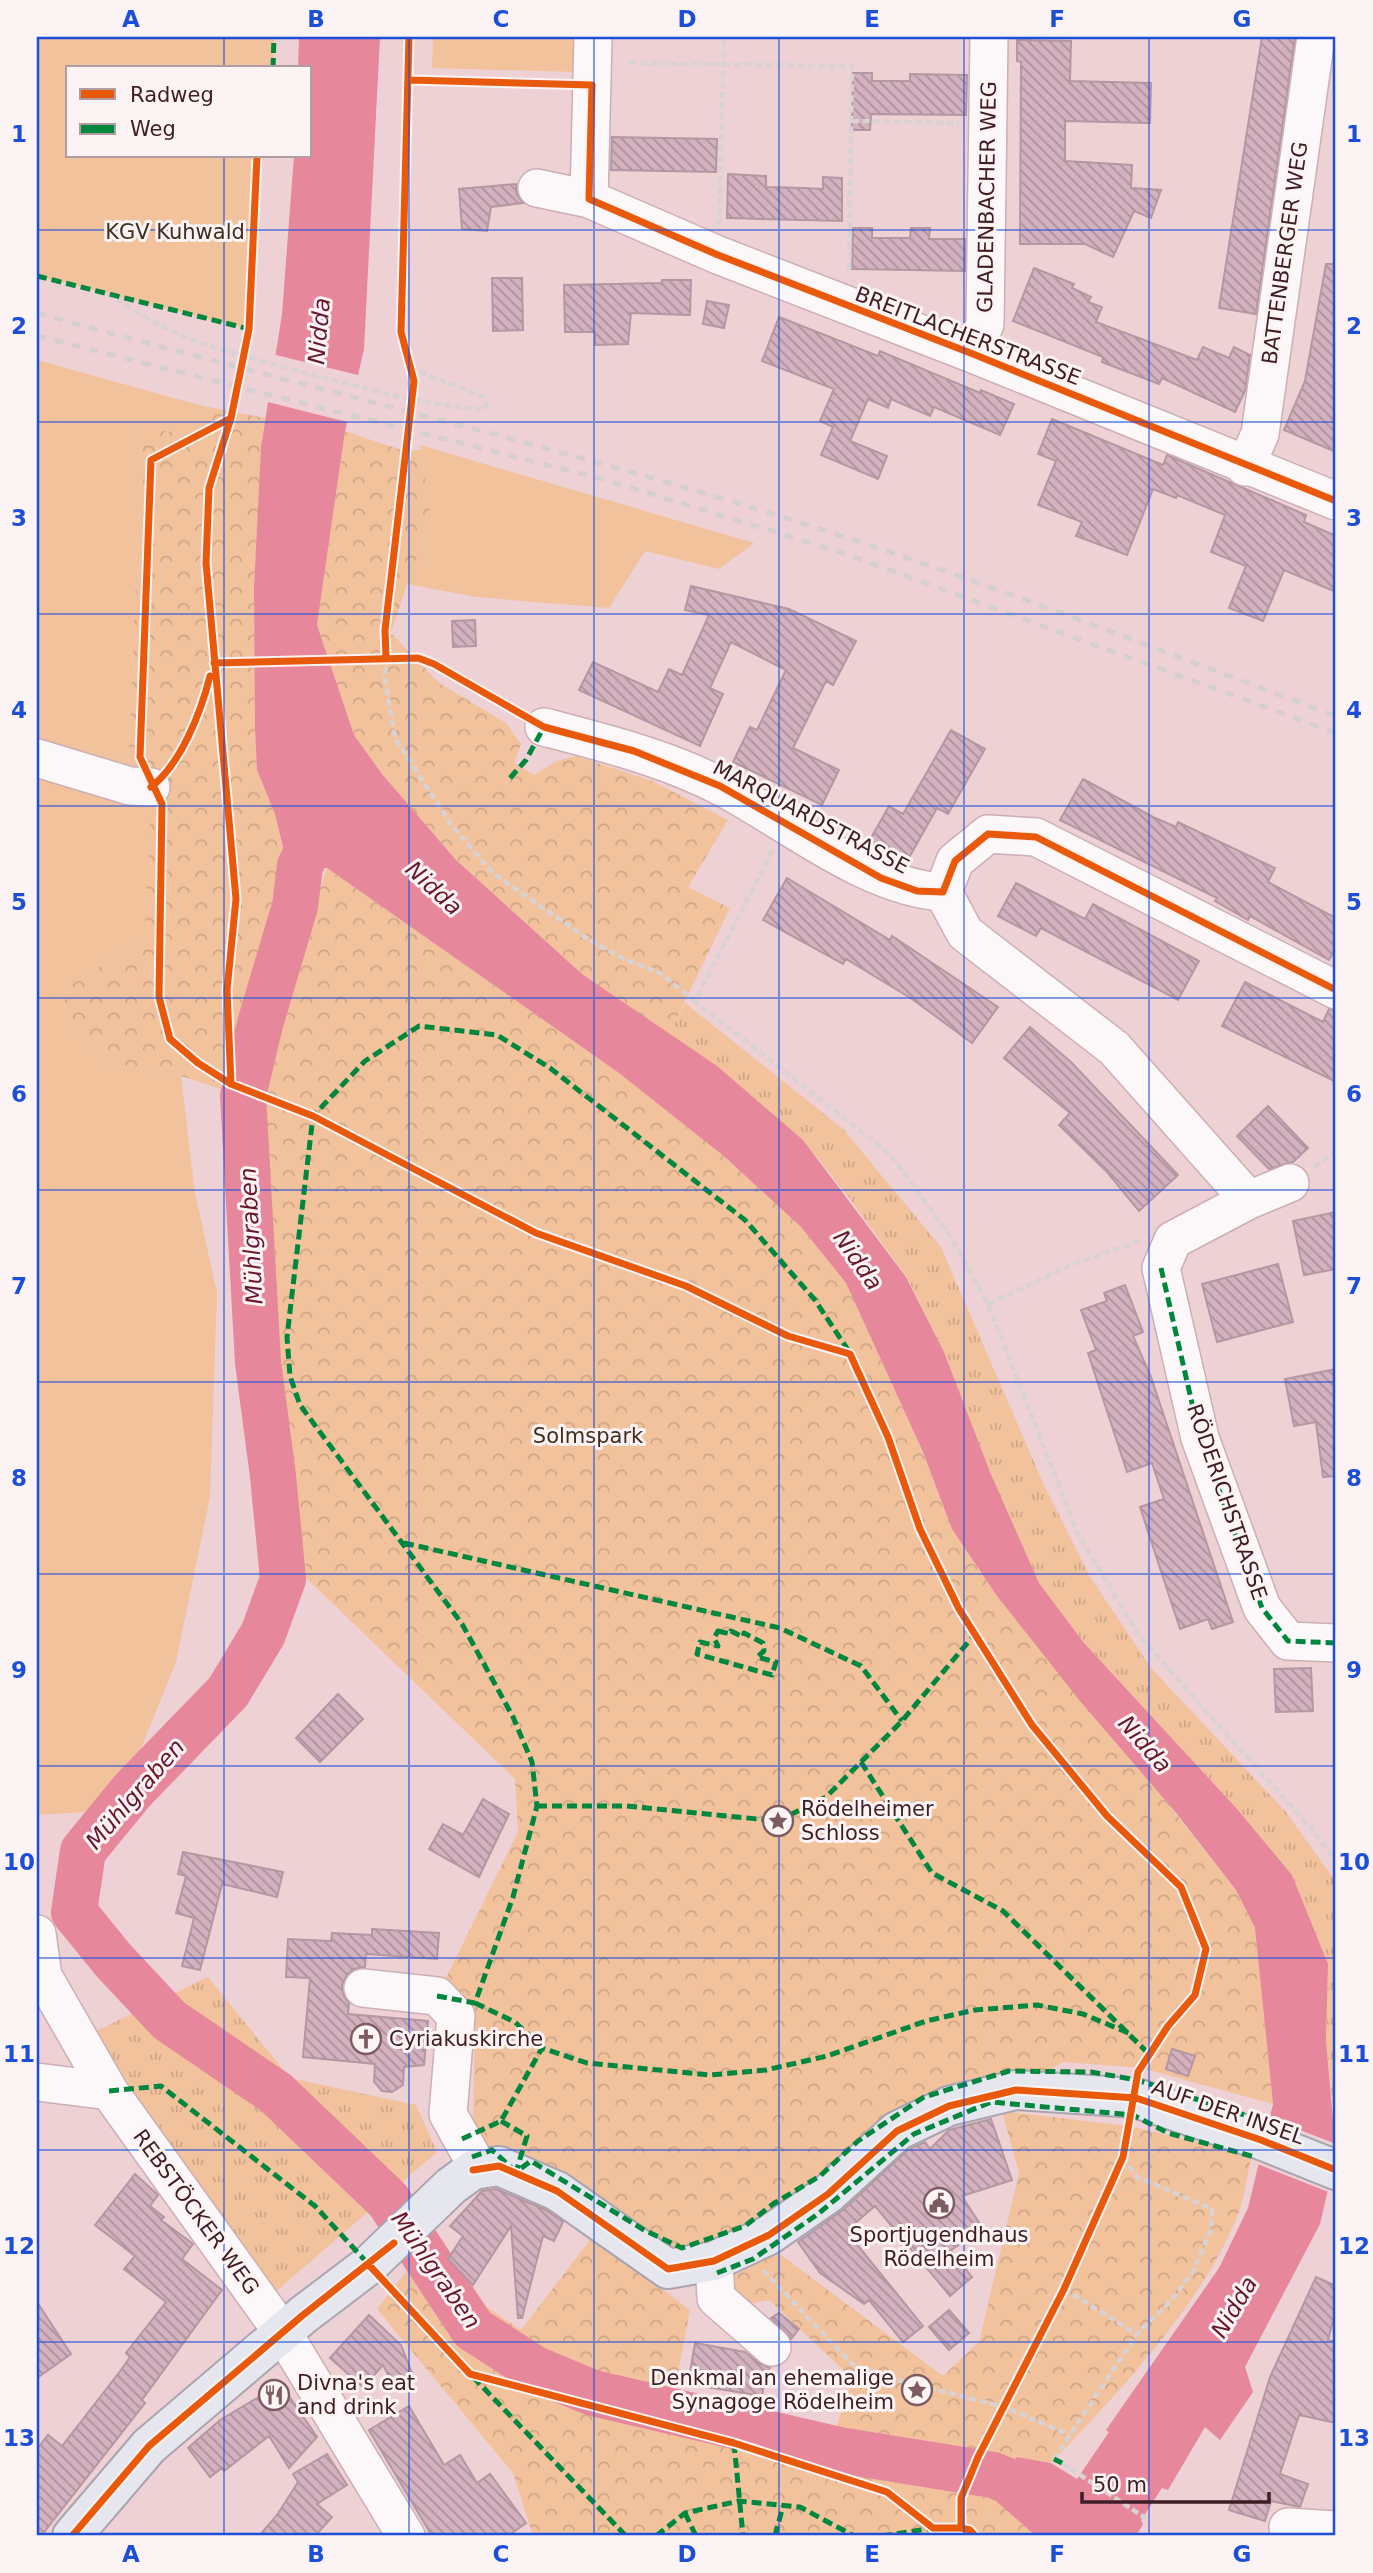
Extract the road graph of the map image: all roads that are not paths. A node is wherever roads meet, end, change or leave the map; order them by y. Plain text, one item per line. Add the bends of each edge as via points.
1 (593, 37) edge
2 (989, 37) edge
3 (1315, 37) edge
4 (537, 188) dead end
5 (589, 199) junction
6 (973, 354) junction
7 (1245, 467) junction
8 (1336, 501) edge
9 (544, 727) dead end
10 (37, 758) edge
11 (151, 787) dead end
12 (943, 892) junction
13 (1336, 990) edge
14 (1290, 1183) dead end
15 (1249, 1200) junction
16 (1336, 1643) edge
17 (37, 1934) edge
18 (363, 1988) dead end
19 (37, 2082) edge
20 (109, 2091) junction
21 (473, 2170) junction
22 (1336, 2170) edge
23 (714, 2261) junction
24 (283, 2333) junction
25 (772, 2347) dead end
26 (1288, 2527) dead end
27 (1336, 2530) edge
28 (72, 2536) edge
29 (406, 2536) edge

1 - 5 street
2 - 6 street, GLADENBACHER WEG via 985,324
3 - 7 street, BATTENBERGER WEG via 1260,434
4 - 5 street, BREITLACHERSTRASSE
5 - 6 street, BREITLACHERSTRASSE via 718,255
6 - 7 street, BREITLACHERSTRASSE
7 - 8 street, BREITLACHERSTRASSE
9 - 12 street, MARQUARDSTRASSE via 634,751 720,786 881,878 917,891
10 - 11 street via 131,786
12 - 13 street via 955,861 988,834 1036,836
12 - 15 street via 965,933 1115,1048
14 - 15 street
15 - 16 street, RÖDERICHSTRASSE via 1167,1254 1200,1438 1262,1608 1288,1641
17 - 20 street, REBSTÖCKER WEG via 43,1976
18 - 21 street via 437,1996 456,2016 448,2114 472,2157
19 - 20 street
20 - 24 street, REBSTÖCKER WEG
21 - 23 main road, AUF DER INSEL via 499,2166 557,2191 668,2269
21 - 24 main road via 394,2243
22 - 23 main road, AUF DER INSEL via 1136,2098 1016,2090 949,2106 897,2132 828,2194 769,2235
23 - 25 street via 716,2298
24 - 28 main road via 149,2446
24 - 29 street, REBSTÖCKER WEG
26 - 27 street

